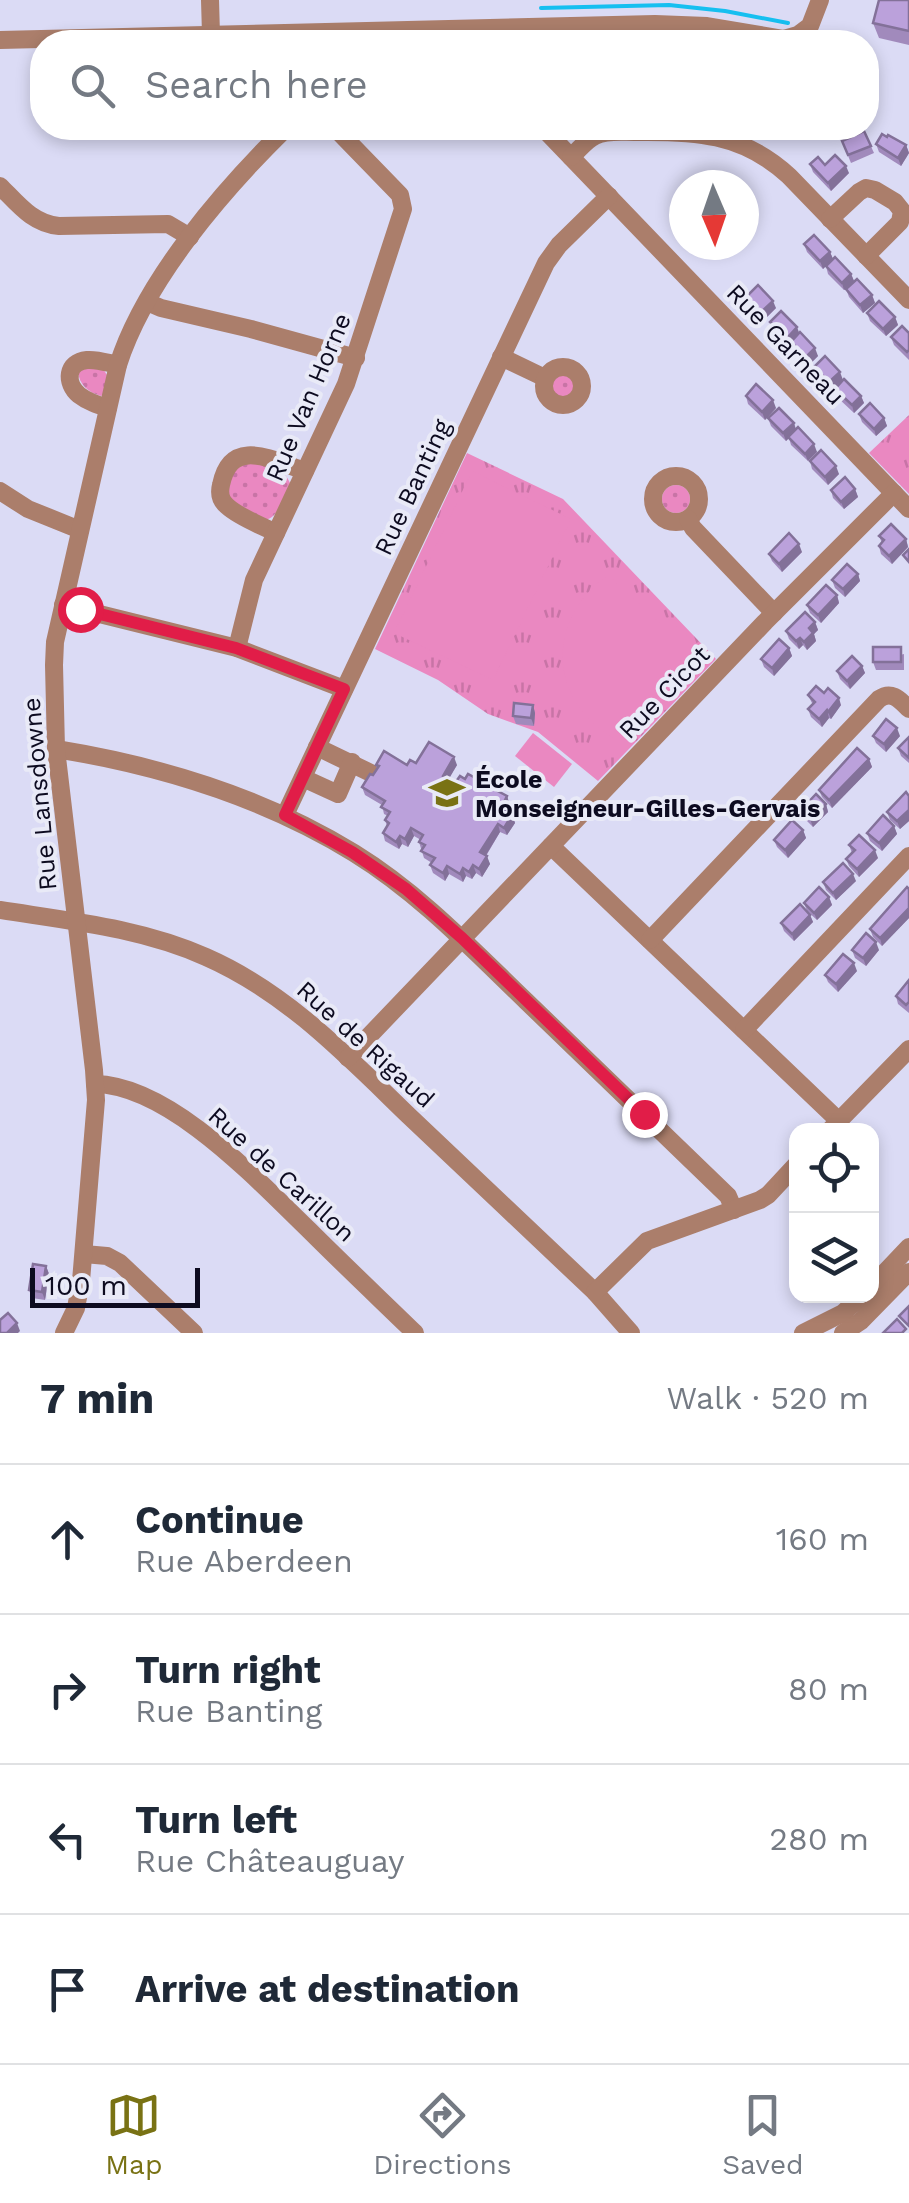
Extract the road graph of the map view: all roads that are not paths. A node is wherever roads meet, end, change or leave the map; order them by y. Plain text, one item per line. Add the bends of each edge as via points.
1 (210, 0) edge
2 (820, 0) edge
3 (211, 30) edge
4 (566, 30) edge
5 (732, 30) edge
6 (803, 30) edge
7 (30, 39) edge
8 (0, 40) edge
9 (274, 140) edge
10 (347, 140) edge
11 (555, 140) edge
12 (588, 140) edge
13 (727, 140) edge
14 (572, 157) junction
15 (0, 186) edge
16 (610, 196) junction
17 (830, 219) junction
18 (190, 238) junction
19 (866, 256) junction
20 (909, 300) edge
21 (147, 302) junction
22 (501, 357) junction
23 (356, 358) junction
24 (118, 365) junction
25 (545, 378) dead end
26 (108, 408) junction
27 (305, 471) junction
28 (0, 491) edge
29 (894, 493) junction
30 (909, 509) edge
31 (688, 519) dead end
32 (80, 530) junction
33 (276, 534) junction
34 (63, 605) junction
35 (774, 613) junction
36 (236, 648) junction
37 (344, 689) junction
38 (909, 709) edge
39 (317, 747) junction
40 (56, 748) junction
41 (352, 762) junction
42 (376, 776) edge
43 (302, 778) junction
44 (285, 815) junction
45 (551, 846) junction
46 (909, 856) edge
47 (0, 910) edge
48 (77, 922) junction
49 (462, 938) junction
50 (650, 940) junction
51 (744, 1030) junction
52 (909, 1049) edge
53 (348, 1058) junction
54 (96, 1084) junction
55 (832, 1123) edge
56 (838, 1123) edge
57 (789, 1173) edge
58 (734, 1210) junction
59 (909, 1248) edge
60 (84, 1254) junction
61 (909, 1272) edge
62 (879, 1279) edge
63 (595, 1292) junction
64 (857, 1303) edge
65 (837, 1329) edge
66 (64, 1333) edge
67 (194, 1333) edge
68 (415, 1333) edge
69 (631, 1333) edge
70 (803, 1333) edge

1 - 3 street
2 - 6 street
4 - 5 street via 655,24
7 - 8 street
9 - 18 street, Rue Lansdowne
10 - 23 street, Rue Van Horne via 404,205
11 - 14 street, Rue Garneau
12 - 14 street
13 - 17 street via 776,164
14 - 16 street, Rue Garneau
15 - 18 street via 50,226 168,224
16 - 22 street, Rue Banting via 550,257
16 - 29 street, Rue Garneau
17 - 19 street
17 - 19 street via 866,188 898,203 900,222
18 - 21 street, Rue Lansdowne
19 - 20 street
21 - 23 street
21 - 24 street, Rue Lansdowne
22 - 25 street
22 - 37 street, Rue Banting
23 - 27 street, Rue Van Horne
24 - 26 street, Rue Lansdowne
24 - 26 street via 82,360 70,372 76,392
26 - 32 street, Rue Lansdowne
27 - 33 street, Rue Van Horne
27 - 33 street via 248,454 227,467 223,502
28 - 32 street
29 - 30 street, Rue Garneau
29 - 35 street, Rue Cicot
31 - 35 street
32 - 34 street, Rue Lansdowne
33 - 36 street, Rue Van Horne via 251,587
34 - 36 street
34 - 40 street, Rue Lansdowne via 54,657
35 - 45 street, Rue Cicot
36 - 37 street
37 - 39 street, Rue Banting
38 - 50 street via 896,697 879,699
39 - 41 street
39 - 43 street, Rue Banting
40 - 44 street via 178,776
40 - 48 street, Rue Lansdowne
41 - 42 street
41 - 43 street via 338,794
43 - 44 street, Rue Banting
44 - 49 street via 392,878
45 - 49 street, Rue Cicot
45 - 50 street
46 - 51 street
47 - 48 street, Rue de Rigaud
48 - 53 street, Rue de Rigaud via 148,936 222,964 283,1001
48 - 54 street, Rue Lansdowne
49 - 53 street, Rue Cicot
49 - 58 street via 728,1196
50 - 51 street
51 - 55 street
52 - 56 street
53 - 63 street, Rue de Rigaud
54 - 60 street, Rue Lansdowne
54 - 68 street, Rue de Carillon via 142,1096 206,1136
57 - 58 street via 764,1198
58 - 63 street via 647,1241
59 - 62 street
60 - 66 street, Rue Lansdowne via 76,1308
60 - 67 street via 120,1262
61 - 65 street via 860,1321
63 - 69 street, Rue de Rigaud
64 - 65 street
65 - 70 street

